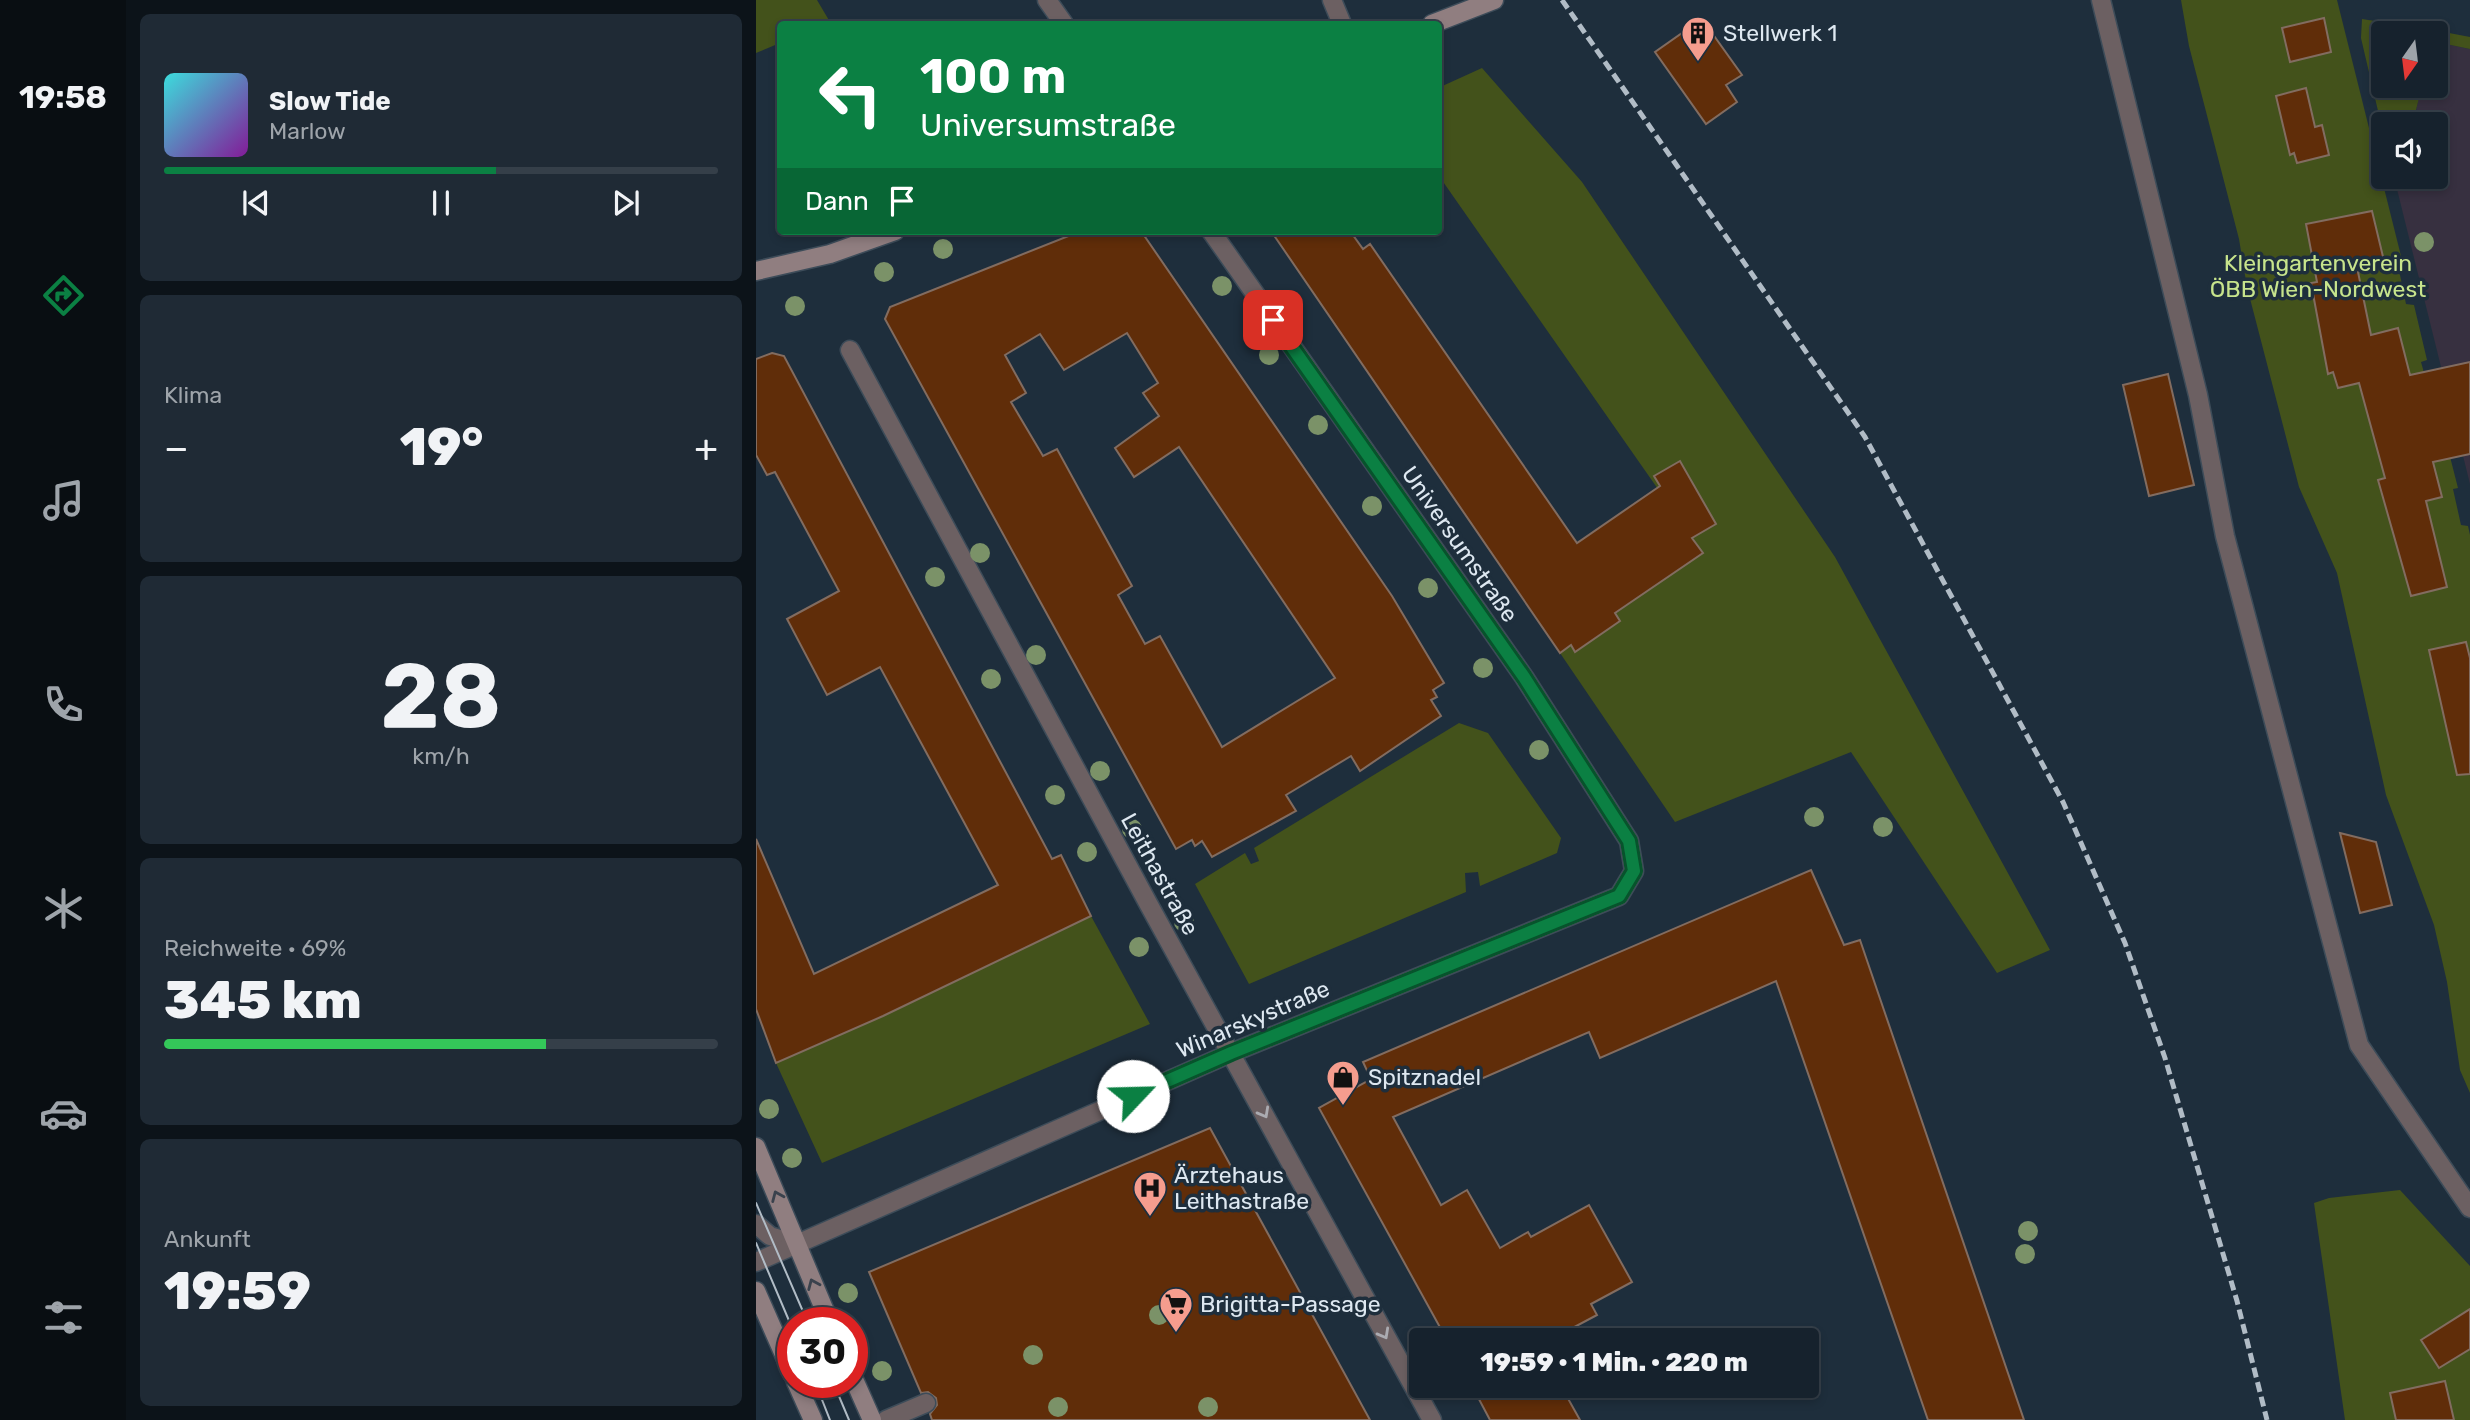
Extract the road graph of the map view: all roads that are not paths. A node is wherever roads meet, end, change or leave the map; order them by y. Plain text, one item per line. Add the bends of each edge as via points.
1 (1047, 0) edge
2 (1332, 0) edge
3 (1494, 0) edge
4 (2101, 0) edge
5 (1062, 21) edge
6 (1341, 21) edge
7 (1440, 21) edge
8 (884, 235) edge
9 (1214, 235) edge
10 (756, 271) edge
11 (850, 350) dead end
12 (1619, 896) joint
13 (1231, 1053) junction
14 (756, 1147) edge
15 (2470, 1208) edge
16 (756, 1224) edge
17 (796, 1244) junction
18 (756, 1262) edge
19 (756, 1291) edge
20 (823, 1307) edge
21 (777, 1339) edge
22 (803, 1398) edge
23 (862, 1398) edge
24 (926, 1403) dead end
25 (813, 1420) edge
26 (872, 1420) edge
27 (886, 1420) edge
28 (1432, 1420) edge

1 - 5 street
2 - 6 street
3 - 7 main road
4 - 15 street via 2198,395 2225,536 2359,1045
8 - 10 main road via 830,254
9 - 12 street, Universumstraße via 1524,677 1629,841 1634,871
11 - 13 street, Leithastraße
12 - 13 street, Winarskystraße
13 - 17 street, Winarskystraße
13 -> 28 street, Leithastraße
17 -> 14 main road
16 - 17 street via 770,1236
17 - 18 street, Winarskystraße
20 -> 17 main road
19 - 21 main road
22 - 25 main road
23 - 26 main road
24 - 27 street

